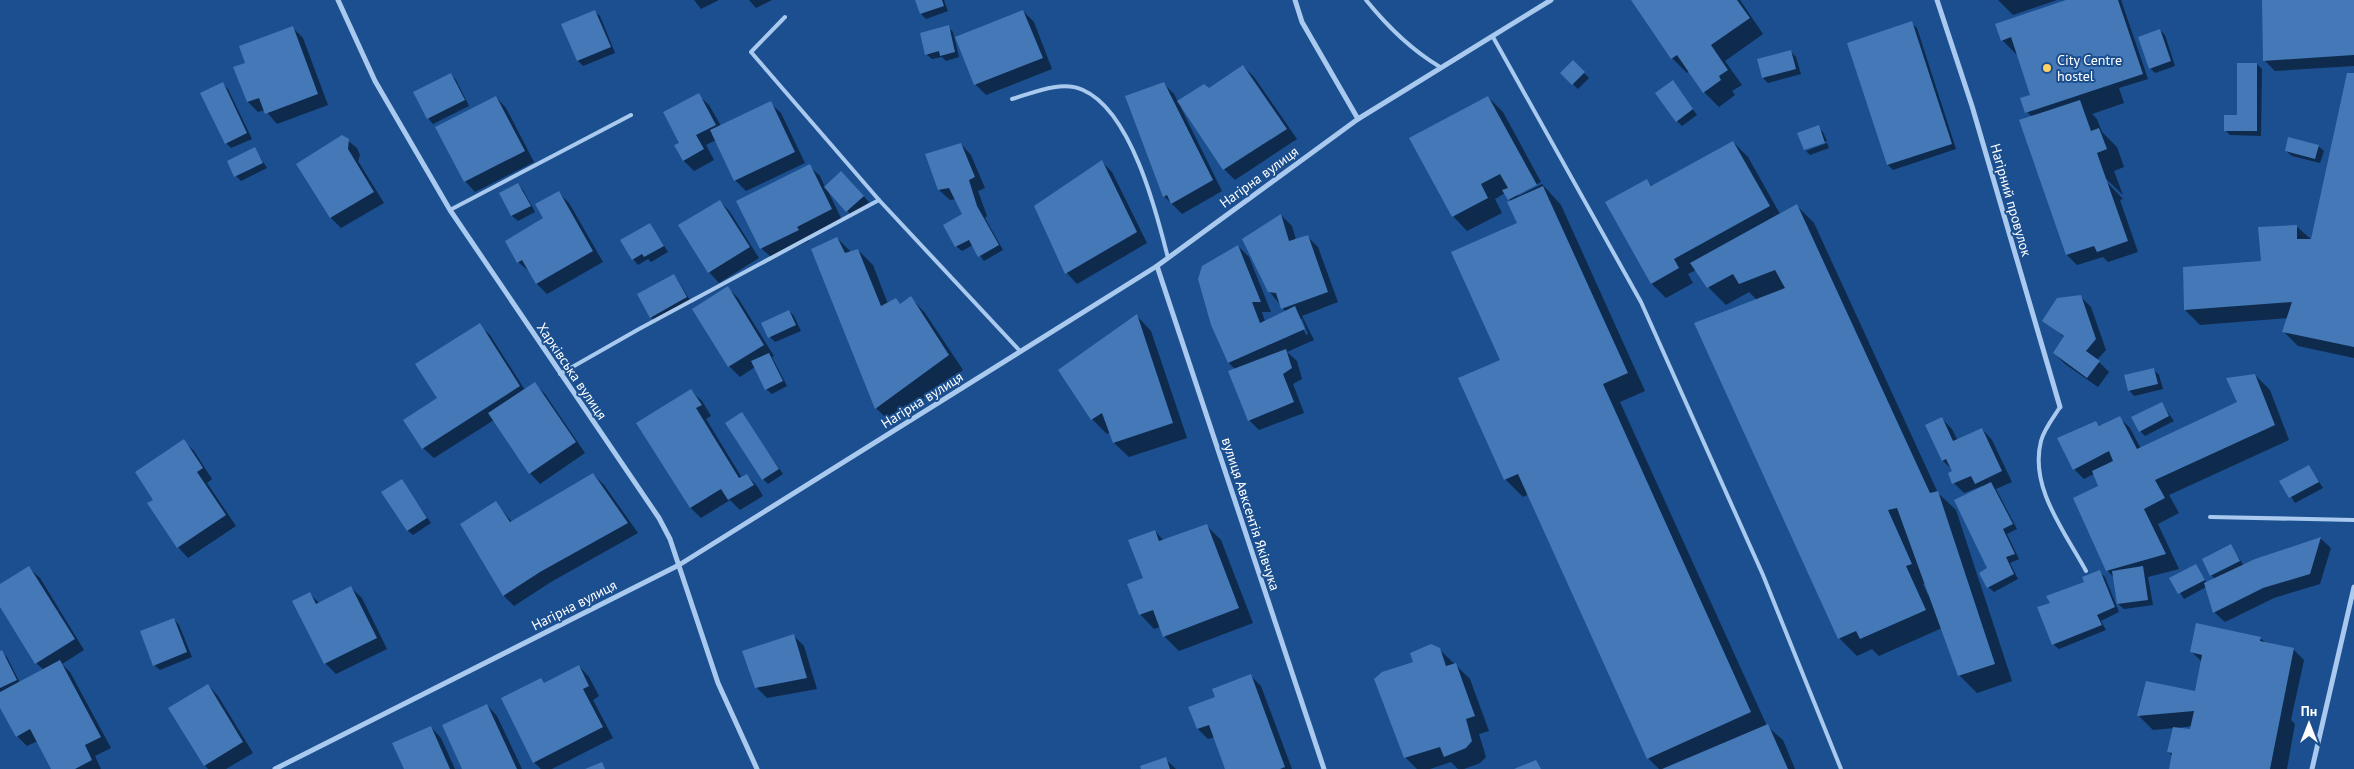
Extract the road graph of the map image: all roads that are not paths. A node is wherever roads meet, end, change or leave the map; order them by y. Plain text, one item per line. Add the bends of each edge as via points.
1 (338, 0) edge
2 (1295, 0) edge
3 (1366, 0) edge
4 (1551, 0) edge
5 (1937, 0) edge
6 (786, 17) dead end
7 (1493, 37) junction
8 (1440, 68) junction
9 (1012, 99) dead end
10 (631, 115) dead end
11 (1358, 119) junction
12 (879, 200) junction
13 (450, 210) junction
14 (1168, 258) junction
15 (1157, 266) junction
16 (1020, 351) junction
17 (560, 374) junction
18 (2060, 407) joint
19 (2210, 517) dead end
20 (2354, 520) edge
21 (679, 565) junction
22 (2086, 571) dead end
23 (2354, 587) edge
24 (275, 769) edge
25 (757, 769) edge
26 (1324, 769) edge
27 (1841, 769) edge
28 (2312, 769) edge

1 - 13 street, Харківська вулиця via 375,81
2 - 11 street via 1302,22
3 - 8 lane via 1390,29
4 - 7 street, Нагірна вулиця
5 - 18 street, Нагірний провулок via 1972,106
6 - 12 lane via 752,52
7 - 8 street, Нагірна вулиця
7 - 27 lane via 1641,302 1763,575
8 - 11 street, Нагірна вулиця
9 - 14 lane via 1059,86 1082,89 1102,102 1124,130 1156,210
10 - 13 lane
11 - 14 street, Нагірна вулиця
12 - 16 lane
12 - 17 lane
13 - 17 street, Харківська вулиця
14 - 15 street, Нагірна вулиця
15 - 16 street, Нагірна вулиця
15 - 26 street, вулиця Авксентія Яківчука
16 - 21 street, Нагірна вулиця
17 - 21 street, Харківська вулиця via 659,518
18 - 22 lane via 2042,439 2038,462 2053,512
19 - 20 lane
21 - 24 street, Нагірна вулиця
21 - 25 street, Харківська вулиця via 718,683
23 - 28 street

